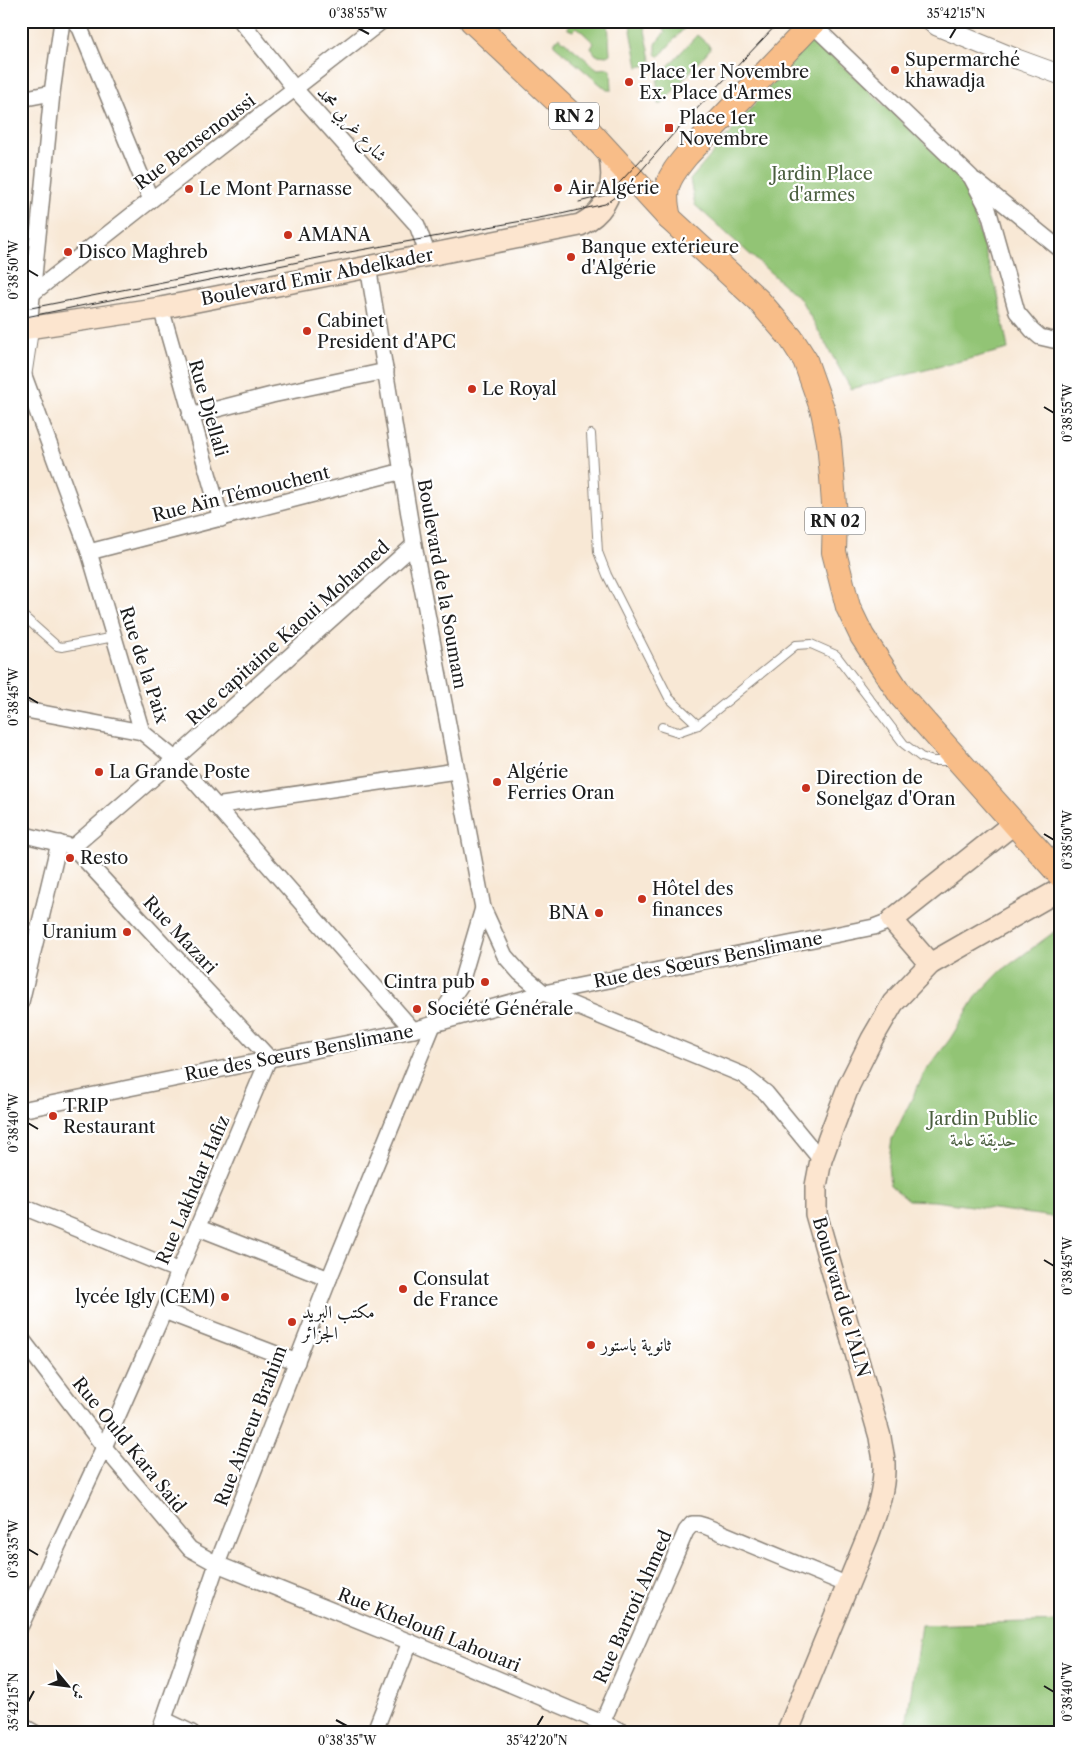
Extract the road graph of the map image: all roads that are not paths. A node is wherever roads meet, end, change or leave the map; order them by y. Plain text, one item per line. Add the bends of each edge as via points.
1 (62, 21) edge
2 (74, 21) edge
3 (241, 21) edge
4 (382, 21) edge
5 (472, 21) edge
6 (931, 21) edge
7 (815, 22) edge
8 (1061, 75) edge
9 (296, 89) junction
10 (52, 93) junction
11 (21, 99) edge
12 (609, 152) junction
13 (971, 177) junction
14 (151, 200) junction
15 (669, 218) junction
16 (1060, 249) edge
17 (428, 255) junction
18 (368, 266) junction
19 (32, 293) junction
20 (161, 308) junction
21 (25, 328) edge
22 (1061, 339) edge
23 (386, 372) junction
24 (22, 376) edge
25 (190, 416) junction
26 (591, 434) dead end
27 (403, 471) junction
28 (220, 519) junction
29 (414, 545) junction
30 (89, 552) junction
31 (21, 614) edge
32 (114, 637) junction
33 (21, 709) edge
34 (698, 725) junction
35 (662, 727) dead end
36 (142, 732) junction
37 (175, 759) junction
38 (958, 762) junction
39 (456, 770) junction
40 (215, 806) junction
41 (1013, 824) junction
42 (21, 834) edge
43 (66, 845) junction
44 (1061, 876) edge
45 (1061, 889) edge
46 (483, 908) junction
47 (892, 920) junction
48 (930, 964) junction
49 (544, 993) junction
50 (21, 1002) edge
51 (433, 1025) junction
52 (413, 1030) junction
53 (269, 1058) junction
54 (21, 1110) edge
55 (821, 1160) junction
56 (21, 1206) edge
57 (199, 1228) junction
58 (179, 1271) junction
59 (329, 1279) junction
60 (164, 1311) junction
61 (21, 1338) edge
62 (297, 1362) junction
63 (104, 1448) junction
64 (217, 1564) junction
65 (848, 1585) junction
66 (21, 1625) edge
67 (410, 1642) junction
68 (602, 1723) junction
69 (21, 1725) edge
70 (162, 1726) edge
71 (35, 1733) edge
72 (192, 1733) edge
73 (374, 1733) edge
74 (626, 1733) edge
75 (788, 1733) edge

1 - 10 street
2 - 14 street via 80,28
3 - 9 street, شارع غربي محمد
4 - 9 street, Rue Bensenoussi
5 - 12 main road, RN 2
6 - 8 street
7 - 13 street
7 - 15 main road via 674,172 665,200
9 - 14 street, Rue Bensenoussi
9 - 17 street, شارع غربي محمد via 417,225
10 - 11 street
10 - 19 street
12 - 15 main road, RN 2
12 - 17 main road, Boulevard Emir Abdelkader via 612,184 604,204 580,225
13 - 16 street
13 - 22 street via 988,209 1017,312 1040,337
14 - 19 street, Rue Bensenoussi
15 - 38 main road, RN 02 via 759,301 792,338 804,360 823,411 829,442 835,518 834,552 848,607 862,636 902,698
17 - 18 main road, Boulevard Emir Abdelkader
18 - 20 main road, Boulevard Emir Abdelkader
18 - 23 street, Boulevard de la Soumam
19 - 21 street
20 - 21 main road, Boulevard Emir Abdelkader
20 - 25 street, Rue Djellali
21 - 24 street
23 - 25 street via 272,395
23 - 27 street, Boulevard de la Soumam
24 - 30 street, Rue de la Paix
25 - 28 street, Rue Djellali
26 - 34 lane via 598,552 669,698
27 - 28 street, Rue Aïn Témouchent
27 - 29 street, Boulevard de la Soumam
28 - 30 street, Rue Aïn Témouchent
29 - 37 street, Rue capitaine Kaoui Mohamed
29 - 39 street, Boulevard de la Soumam
30 - 32 street, Rue de la Paix
31 - 32 lane via 57,646
32 - 36 street, Rue de la Paix
33 - 36 street
34 - 35 lane via 678,732
34 - 38 lane via 796,645 811,644 836,656 904,744 933,762
36 - 37 street, Rue de la Paix
37 - 40 street, Rue de la Paix
37 - 43 street, Rue capitaine Kaoui Mohamed
38 - 41 main road, RN 02
39 - 40 street
39 - 46 street, Boulevard de la Soumam
40 - 52 street, Rue de la Paix
41 - 44 main road, RN 02
41 - 47 main road, Rue des Sœurs Benslimane
42 - 43 street
43 - 50 street
43 - 53 street, Rue Mazari
45 - 48 main road, Boulevard de l'ALN
46 - 49 street via 504,956
46 - 51 street, Rue Aimeur Brahim via 460,986
47 - 48 main road
47 - 49 street, Rue des Sœurs Benslimane via 874,927
48 - 55 main road, Boulevard de l'ALN via 894,1003 872,1039 849,1085
49 - 51 street, Rue des Sœurs Benslimane
49 - 55 street via 743,1075 756,1083
51 - 52 street, Rue des Sœurs Benslimane
51 - 59 street, Rue Aimeur Brahim
52 - 53 street, Rue des Sœurs Benslimane
53 - 54 street, Rue des Sœurs Benslimane
53 - 57 street, Rue Lakhdar Hafiz
55 - 65 main road, Boulevard de l'ALN via 816,1186 816,1214 880,1437 884,1464 876,1516
56 - 58 street
57 - 58 street, Rue Lakhdar Hafiz
57 - 59 street
58 - 60 street, Rue Lakhdar Hafiz
59 - 62 street, Rue Aimeur Brahim
60 - 62 street
60 - 63 street, Rue Lakhdar Hafiz
61 - 63 street, Rue Ould Kara Said
62 - 64 street, Rue Aimeur Brahim
63 - 64 street, Rue Ould Kara Said via 190,1549
63 - 66 street, Rue Lakhdar Hafiz
64 - 67 street, Rue Kheloufi Lahouari
64 - 70 street, Rue Aimeur Brahim
65 - 68 street, Rue Barroti Ahmed via 705,1526 692,1524 686,1531
65 - 75 main road, Boulevard de l'ALN
67 - 68 street, Rue Kheloufi Lahouari
67 - 73 street
68 - 74 street, Rue Kheloufi Lahouari
69 - 71 street
70 - 72 street

